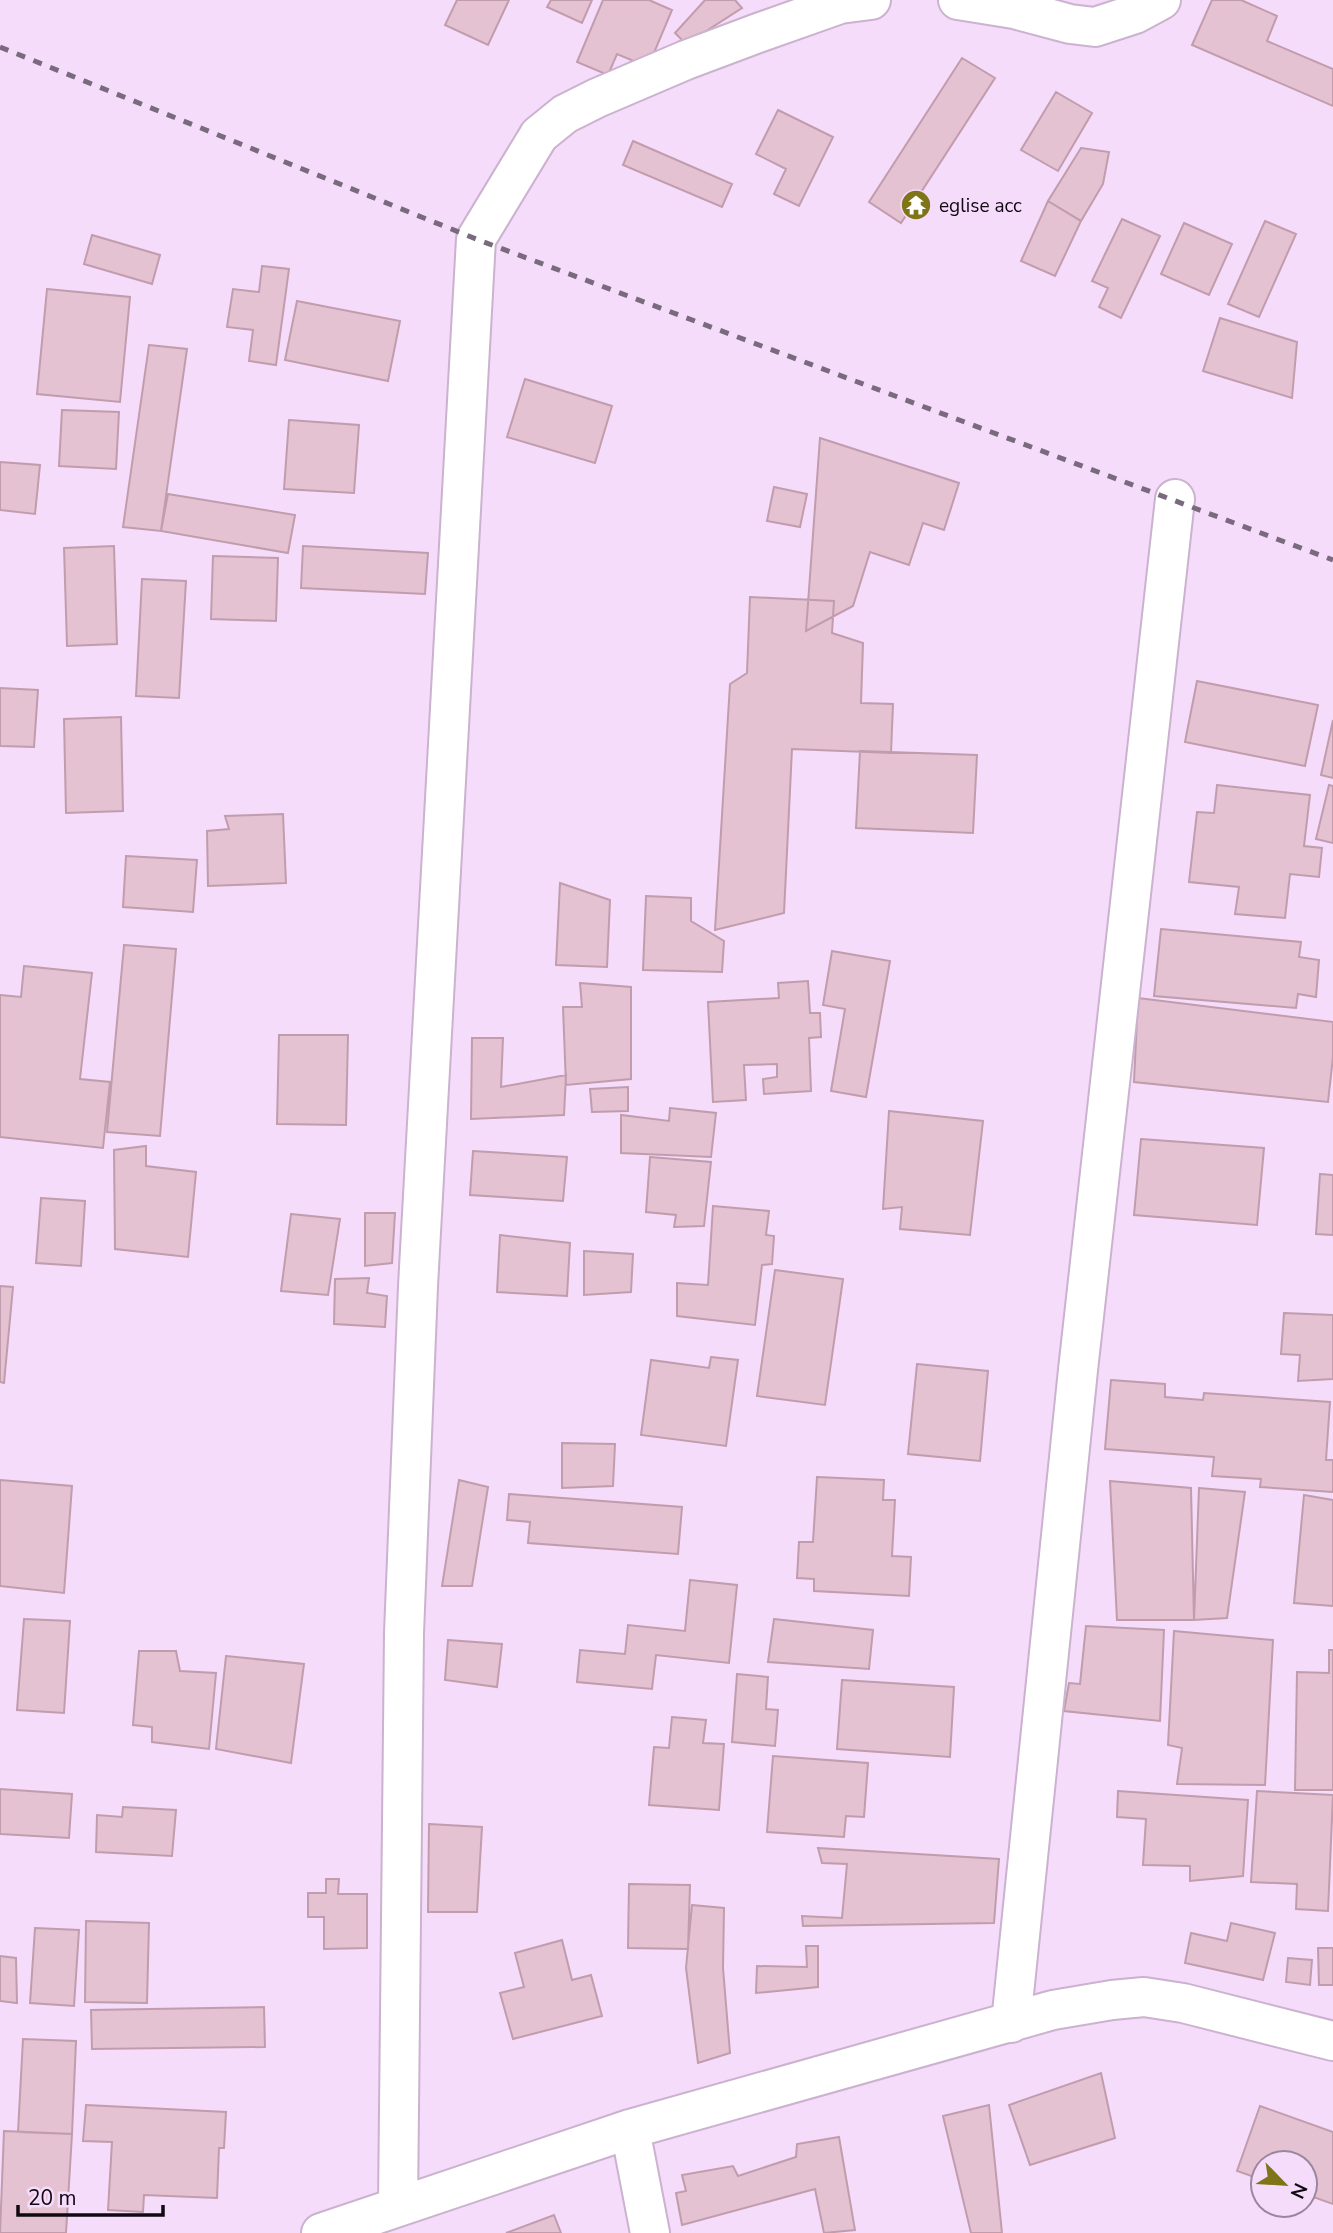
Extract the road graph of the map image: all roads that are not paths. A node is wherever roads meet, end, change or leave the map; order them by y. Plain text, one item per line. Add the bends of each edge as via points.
1 (871, 0) edge
2 (958, 0) edge
3 (1161, 0) edge
4 (1175, 499) dead end
5 (1011, 2023) junction
6 (1333, 2041) edge
7 (630, 2129) junction
8 (398, 2206) junction
9 (321, 2233) edge
10 (650, 2233) edge

1 - 8 street via 840,4 783,23 565,114 539,135 476,239 418,1286 404,1633
2 - 3 street via 1095,27
4 - 5 street via 1079,1357
5 - 6 street via 1052,2010 1144,1997
5 - 7 street
7 - 8 street
7 - 10 street
8 - 9 street

